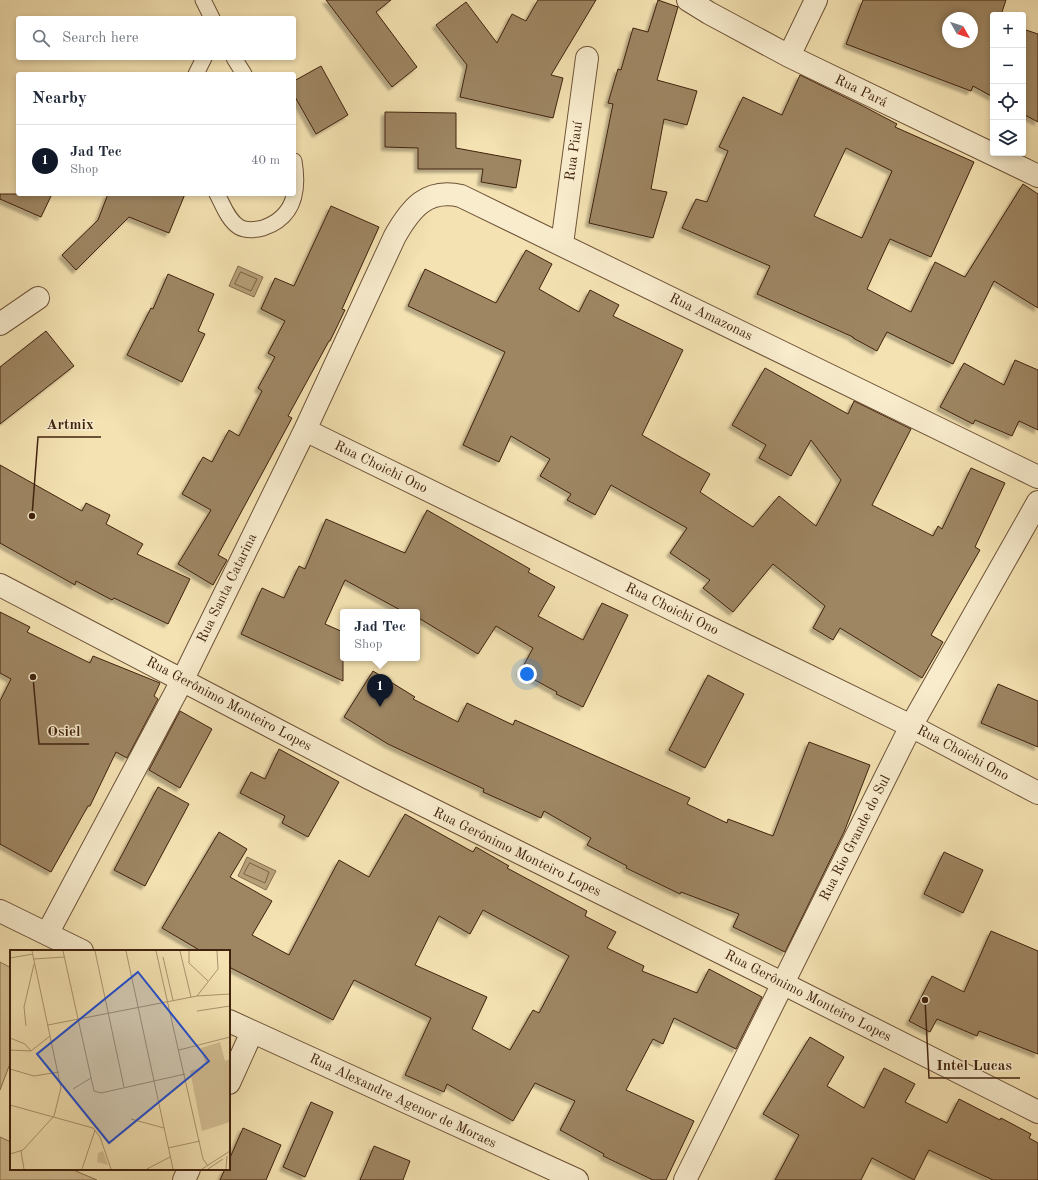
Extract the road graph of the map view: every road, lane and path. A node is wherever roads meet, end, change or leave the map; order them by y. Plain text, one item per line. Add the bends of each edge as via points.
1 (203, 0) edge
2 (688, 0) edge
3 (816, 0) edge
4 (211, 16) edge
5 (789, 56) junction
6 (587, 58) dead end
7 (203, 60) edge
8 (235, 60) edge
9 (197, 72) edge
10 (243, 72) edge
11 (1038, 176) edge
12 (218, 196) edge
13 (294, 196) edge
14 (395, 236) joint
15 (562, 244) junction
16 (38, 298) dead end
17 (0, 324) edge
18 (305, 430) junction
19 (1038, 477) edge
20 (1038, 502) edge
21 (0, 585) edge
22 (183, 680) junction
23 (911, 726) junction
24 (1038, 793) edge
25 (0, 911) edge
26 (47, 934) junction
27 (80, 950) edge
28 (782, 983) junction
29 (230, 1021) edge
30 (252, 1032) junction
31 (230, 1080) edge
32 (1038, 1112) edge
33 (189, 1170) edge
34 (184, 1180) edge
35 (576, 1180) edge
36 (685, 1180) edge

1 - 4 lane
2 - 5 street, Rua Pará via 709,14
3 - 5 street
5 - 11 street, Rua Pará
6 - 15 street, Rua Piauí
7 - 9 lane
8 - 10 lane
12 - 13 lane via 230,217 239,226 252,230 268,226 279,219 290,209
14 - 15 street, Rua Amazonas via 403,222 421,203 434,195 448,193 461,196
14 - 18 street, Rua Santa Catarina
15 - 19 street, Rua Amazonas
16 - 17 street
18 - 22 street, Rua Santa Catarina
18 - 23 street, Rua Choichi Ono
20 - 23 street, Rua Rio Grande do Sul
21 - 22 street, Rua Gerônimo Monteiro Lopes
22 - 26 street, Rua Santa Catarina
22 - 28 street, Rua Gerônimo Monteiro Lopes via 369,778
23 - 24 street, Rua Choichi Ono
23 - 28 street, Rua Rio Grande do Sul
25 - 26 street
26 - 27 street
28 - 32 street, Rua Gerônimo Monteiro Lopes
28 - 36 street, Rua Rio Grande do Sul
29 - 30 street, Rua Alexandre Agenor de Moraes
30 - 31 street
30 - 35 street, Rua Alexandre Agenor de Moraes
33 - 34 street

